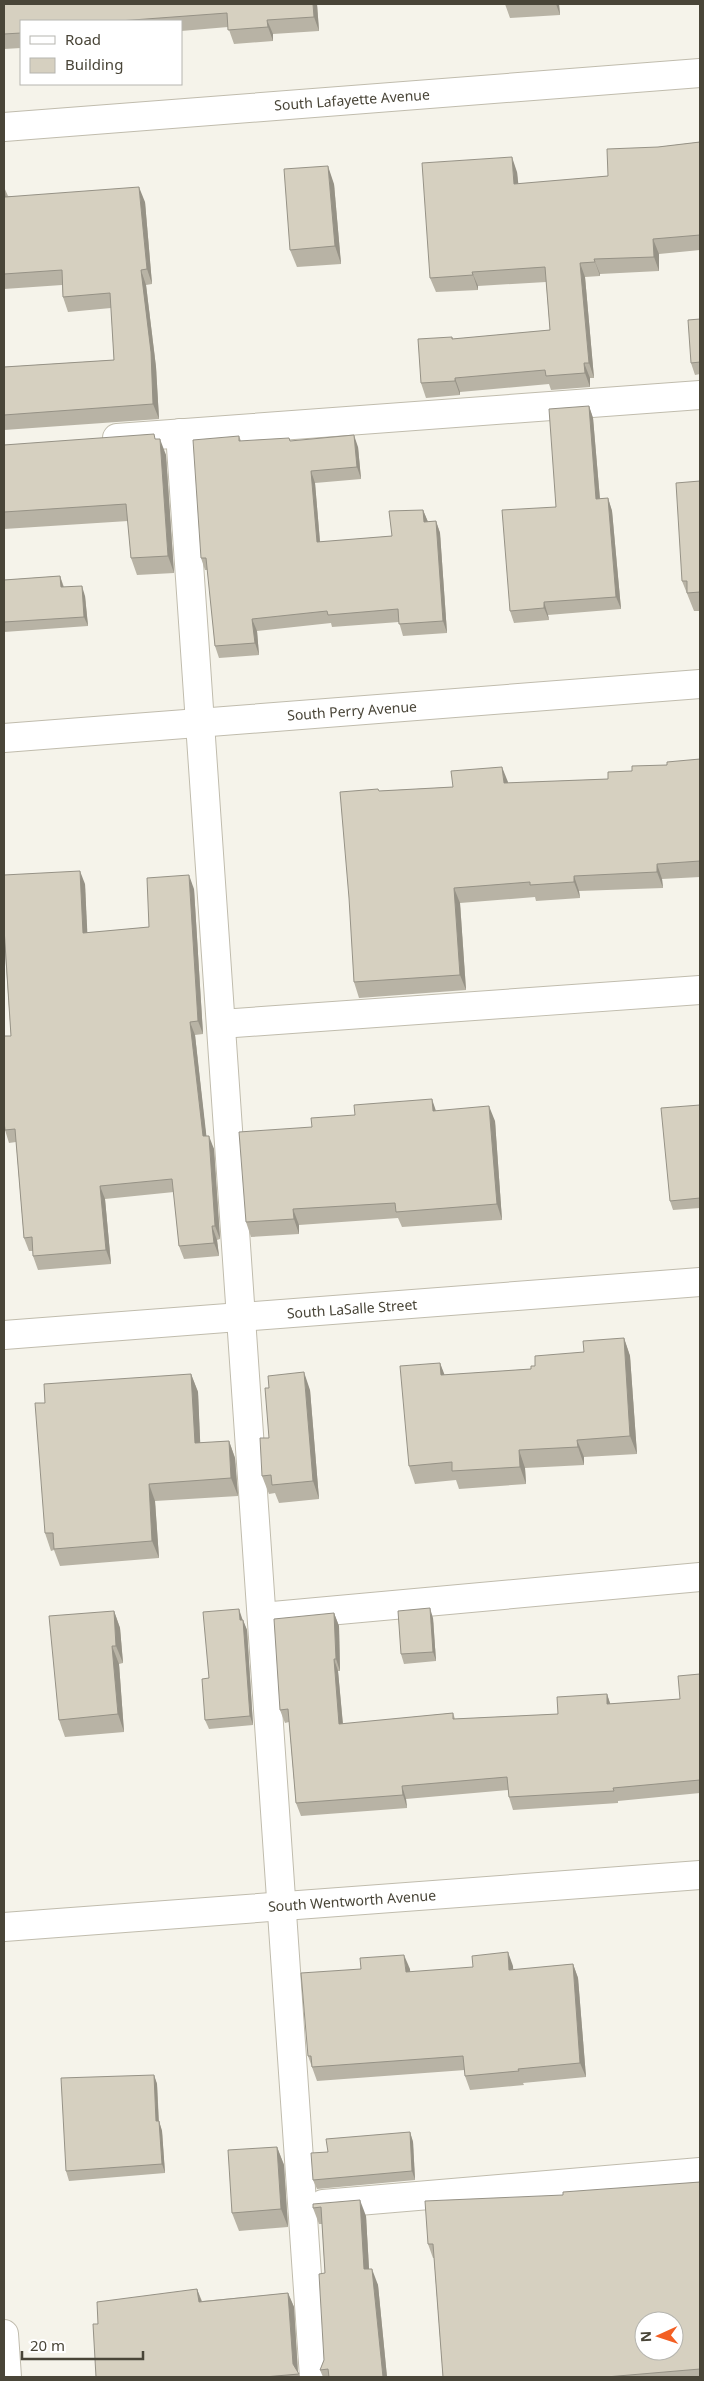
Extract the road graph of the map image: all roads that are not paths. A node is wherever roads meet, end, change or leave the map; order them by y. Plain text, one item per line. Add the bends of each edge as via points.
1 (700, 73) edge
2 (4, 127) edge
3 (700, 394) edge
4 (180, 433) junction
5 (92, 440) edge
6 (700, 684) edge
7 (200, 723) junction
8 (4, 738) edge
9 (700, 990) edge
10 (221, 1024) junction
11 (700, 1282) edge
12 (241, 1317) junction
13 (4, 1335) edge
14 (700, 1578) edge
15 (262, 1618) junction
16 (700, 1875) edge
17 (282, 1906) junction
18 (4, 1927) edge
19 (700, 2172) edge
20 (302, 2206) junction
21 (4, 2334) edge
22 (7, 2377) edge
23 (314, 2377) edge

1 - 2 street, South Lafayette Avenue
3 - 4 street
4 - 5 street
4 - 7 street
6 - 7 street, South Perry Avenue
7 - 8 street, South Perry Avenue
7 - 10 street
9 - 10 street
10 - 12 street
11 - 12 street, South LaSalle Street
12 - 13 street, South LaSalle Street
12 - 15 street
14 - 15 street
15 - 17 street
16 - 17 street, South Wentworth Avenue
17 - 18 street, South Wentworth Avenue
17 - 20 street
19 - 20 street
20 - 23 street
21 - 22 street

